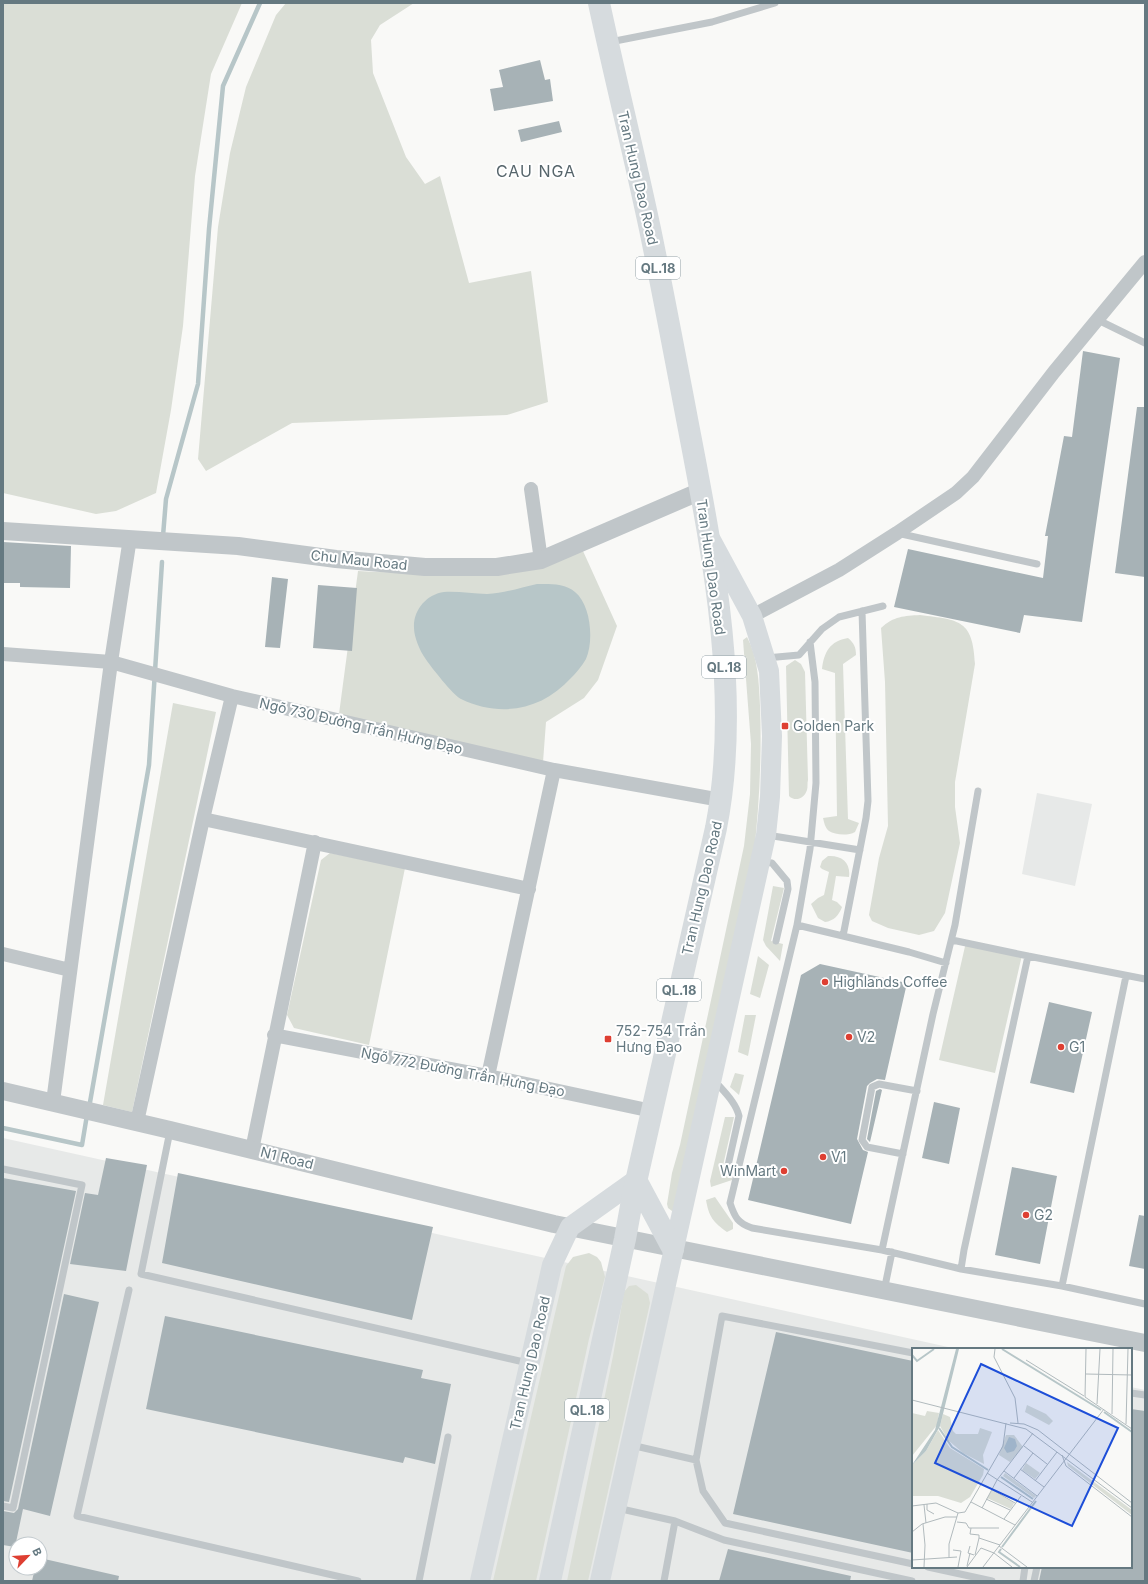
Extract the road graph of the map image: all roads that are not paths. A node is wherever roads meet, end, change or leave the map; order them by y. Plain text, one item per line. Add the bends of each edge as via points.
1 (599, 3) edge
2 (775, 3) edge
3 (608, 43) junction
4 (1145, 262) edge
5 (1098, 320) junction
6 (1145, 343) edge
7 (531, 489) dead end
8 (701, 491) junction
9 (3, 530) edge
10 (897, 533) junction
11 (709, 535) junction
12 (130, 538) junction
13 (541, 560) junction
14 (1037, 564) dead end
15 (883, 606) dead end
16 (862, 611) junction
17 (752, 616) junction
18 (810, 642) junction
19 (3, 654) edge
20 (765, 658) junction
21 (111, 662) junction
22 (232, 696) junction
23 (554, 770) junction
24 (978, 791) dead end
25 (721, 800) junction
26 (203, 819) junction
27 (766, 835) junction
28 (315, 842) junction
29 (810, 842) junction
30 (860, 850) junction
31 (760, 862) junction
32 (528, 889) junction
33 (797, 925) junction
34 (843, 936) junction
35 (952, 940) junction
36 (776, 941) dead end
37 (3, 954) edge
38 (1028, 956) junction
39 (946, 963) junction
40 (70, 970) junction
41 (1126, 976) junction
42 (1145, 979) edge
43 (274, 1035) junction
44 (488, 1076) junction
45 (712, 1079) junction
46 (3, 1091) edge
47 (917, 1091) junction
48 (53, 1102) junction
49 (652, 1111) junction
50 (137, 1122) junction
51 (170, 1130) junction
52 (252, 1150) junction
53 (903, 1154) junction
54 (3, 1170) edge
55 (727, 1170) dead end
56 (636, 1180) junction
57 (570, 1227) junction
58 (625, 1239) junction
59 (673, 1249) junction
60 (882, 1250) junction
61 (892, 1252) junction
62 (961, 1269) junction
63 (1062, 1286) junction
64 (129, 1290) dead end
65 (884, 1291) junction
66 (1145, 1304) edge
67 (1145, 1343) edge
68 (912, 1354) edge
69 (530, 1364) junction
70 (1132, 1393) edge
71 (1145, 1395) edge
72 (448, 1436) dead end
73 (631, 1445) junction
74 (696, 1460) junction
75 (3, 1506) edge
76 (617, 1508) junction
77 (675, 1520) junction
78 (912, 1564) edge
79 (933, 1568) edge
80 (1026, 1568) edge
81 (1037, 1568) edge
82 (358, 1581) edge
83 (419, 1581) edge
84 (480, 1581) edge
85 (550, 1581) edge
86 (600, 1581) edge
87 (664, 1581) edge
88 (912, 1581) edge
89 (992, 1581) edge
90 (1022, 1581) edge
91 (1034, 1581) edge

1 - 3 highway, Tran Hung Dao Road / QL.18
2 - 3 lane via 712,22
3 - 8 highway, Tran Hung Dao Road / QL.18 via 651,234
4 - 5 street
5 - 6 lane
5 - 10 street via 1054,372 973,478 956,493
7 - 13 street
8 - 11 highway, Tran Hung Dao Road / QL.18
8 - 13 street, Chu Mau Road
9 - 12 street, Chu Mau Road
10 - 14 lane
10 - 17 street via 839,570
11 - 17 main road
11 - 25 highway, Tran Hung Dao Road / QL.18 via 720,618 726,693
12 - 13 street, Chu Mau Road via 238,546 336,559 425,566 497,567
12 - 21 street
15 - 16 lane
16 - 18 lane via 839,617 822,629
16 - 30 lane via 868,801
17 - 20 main road
18 - 20 lane via 799,655
18 - 29 lane via 815,682 816,783
19 - 21 street, Ngõ 730 Đường Trần Hưng Đạo
20 - 27 main road via 769,671 772,736
21 - 22 street, Ngõ 730 Đường Trần Hưng Đạo
21 - 40 street
22 - 23 street, Ngõ 730 Đường Trần Hưng Đạo
22 - 26 street
23 - 25 street, Ngõ 730 Đường Trần Hưng Đạo
23 - 32 street
24 - 35 lane
25 - 49 highway, Tran Hung Dao Road / QL.18
26 - 28 street
26 - 50 street
27 - 29 lane
27 - 31 main road
28 - 32 street
28 - 43 street
29 - 30 lane
29 - 33 lane
30 - 34 lane
31 - 36 lane via 772,863 787,881 788,889
31 - 45 main road
32 - 44 street
33 - 34 lane
33 - 60 lane via 730,1203 742,1224 752,1228
34 - 39 lane
35 - 38 lane
35 - 39 lane
37 - 40 street
38 - 41 lane
38 - 62 lane
39 - 47 lane
40 - 48 street
41 - 42 lane
41 - 63 lane
43 - 44 street, Ngõ 772 Đường Trần Hưng Đạo
43 - 52 street
44 - 49 street, Ngõ 772 Đường Trần Hưng Đạo
45 - 55 lane via 732,1101 739,1116
45 - 59 main road
46 - 48 street, N1 Road
47 - 53 lane
47 - 53 lane via 879,1084 872,1086 862,1136 864,1143 867,1147
48 - 50 street, N1 Road
49 - 56 highway, Tran Hung Dao Road / QL.18
50 - 51 street, N1 Road
51 - 52 street, N1 Road
51 - 69 lane via 141,1274
52 - 57 street, N1 Road
53 - 60 lane
54 - 75 lane via 82,1185 13,1508
56 - 57 main road, Tran Hung Dao Road
56 - 58 highway, Tran Hung Dao Road / QL.18
56 - 59 highway
57 - 58 street, N1 Road
57 - 69 main road, Tran Hung Dao Road via 552,1265
58 - 59 street, N1 Road
58 - 85 highway, Tran Hung Dao Road / QL.18
59 - 65 street, N1 Road
59 - 73 main road
60 - 61 lane
61 - 62 lane
61 - 65 lane
62 - 63 lane
63 - 66 lane
64 - 82 lane via 77,1516
65 - 67 street, N1 Road via 1122,1341
68 - 74 lane via 722,1316
69 - 84 main road, Tran Hung Dao Road
70 - 71 lane
72 - 83 lane
73 - 74 lane
73 - 76 main road
74 - 78 lane via 703,1491 725,1523
76 - 77 lane
76 - 86 main road
77 - 87 lane
77 - 88 lane via 724,1540
79 - 89 lane
80 - 90 lane
81 - 91 lane

